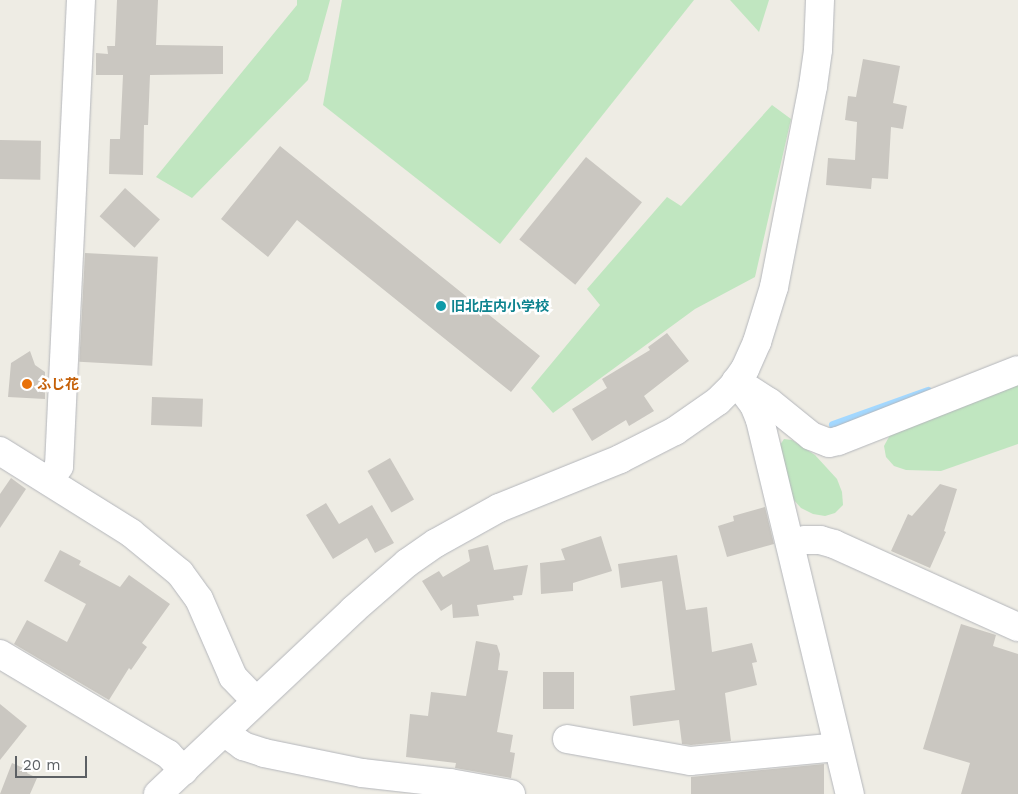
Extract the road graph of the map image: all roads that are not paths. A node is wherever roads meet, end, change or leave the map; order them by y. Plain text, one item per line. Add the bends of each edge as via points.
1 (82, 0) edge
2 (820, 0) edge
3 (1018, 370) edge
4 (736, 381) junction
5 (0, 451) edge
6 (49, 482) junction
7 (790, 543) junction
8 (1018, 627) edge
9 (0, 654) edge
10 (256, 700) junction
11 (224, 732) junction
12 (567, 738) dead end
13 (837, 747) junction
14 (184, 771) junction
15 (158, 794) edge
16 (511, 794) edge
17 (850, 794) edge

1 - 6 street via 59,466
2 - 4 street via 813,86 774,287 756,342 745,369
3 - 4 street via 829,443 811,436 769,402
4 - 7 street via 760,420
4 - 10 street via 718,402 675,432 498,508 436,543 379,586
5 - 6 street
6 - 10 street via 131,533 185,579 199,599 233,676
7 - 8 street via 820,540 834,544
7 - 13 street
9 - 14 street via 168,754
10 - 11 street
11 - 14 street
11 - 16 street via 243,746 264,754 362,773
12 - 13 street via 690,761
13 - 17 street
14 - 15 street

